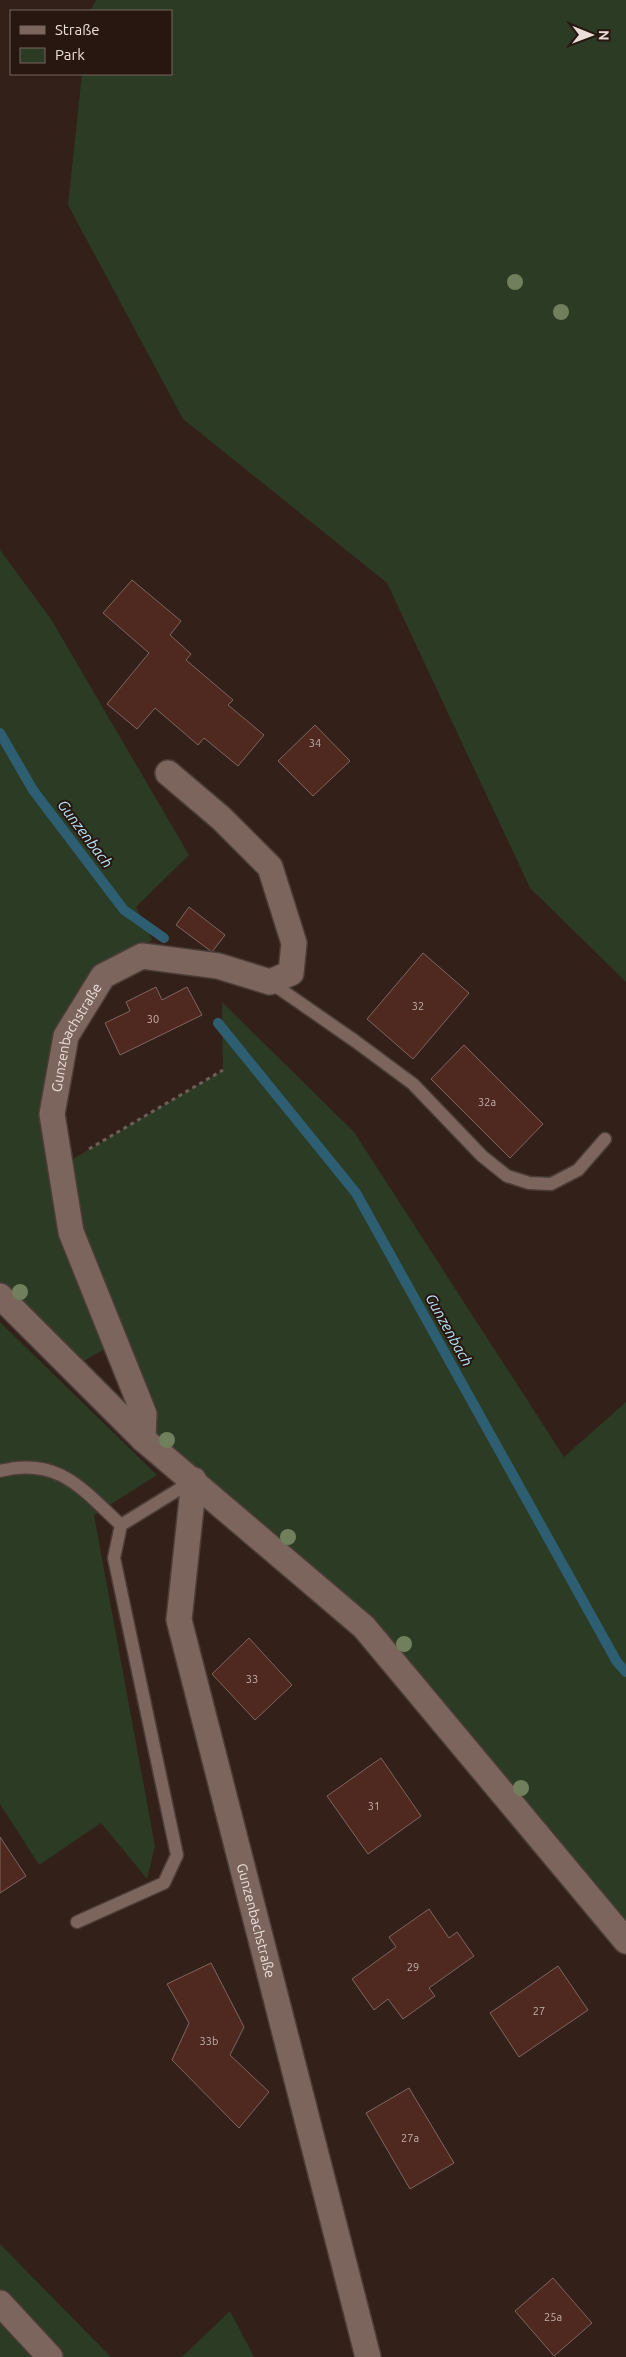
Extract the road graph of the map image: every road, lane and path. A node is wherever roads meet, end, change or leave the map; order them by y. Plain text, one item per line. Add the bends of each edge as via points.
1 (168, 774) dead end
2 (270, 982) junction
3 (223, 1070) dead end
4 (605, 1140) dead end
5 (60, 1166) junction
6 (0, 1296) edge
7 (143, 1439) junction
8 (0, 1471) edge
9 (194, 1480) junction
10 (121, 1524) junction
11 (77, 1922) dead end
12 (626, 1942) edge
13 (0, 2303) edge
14 (50, 2357) edge
15 (368, 2357) edge

1 - 2 street via 221,818 270,868 294,943 291,973
2 - 4 lane via 412,1084 482,1156 507,1176 529,1183 551,1184 578,1170
2 - 5 street, Gunzenbachstraße via 218,966 142,956 103,976 66,1036 52,1114
3 - 5 path
5 - 7 street, Gunzenbachstraße via 71,1232 144,1414
6 - 7 street
7 - 9 street
8 - 10 lane via 34,1466 69,1478
9 - 10 lane
9 - 12 street via 364,1626
9 - 15 street, Gunzenbachstraße via 179,1620
10 - 11 lane via 114,1558 177,1855 164,1883
13 - 14 street

